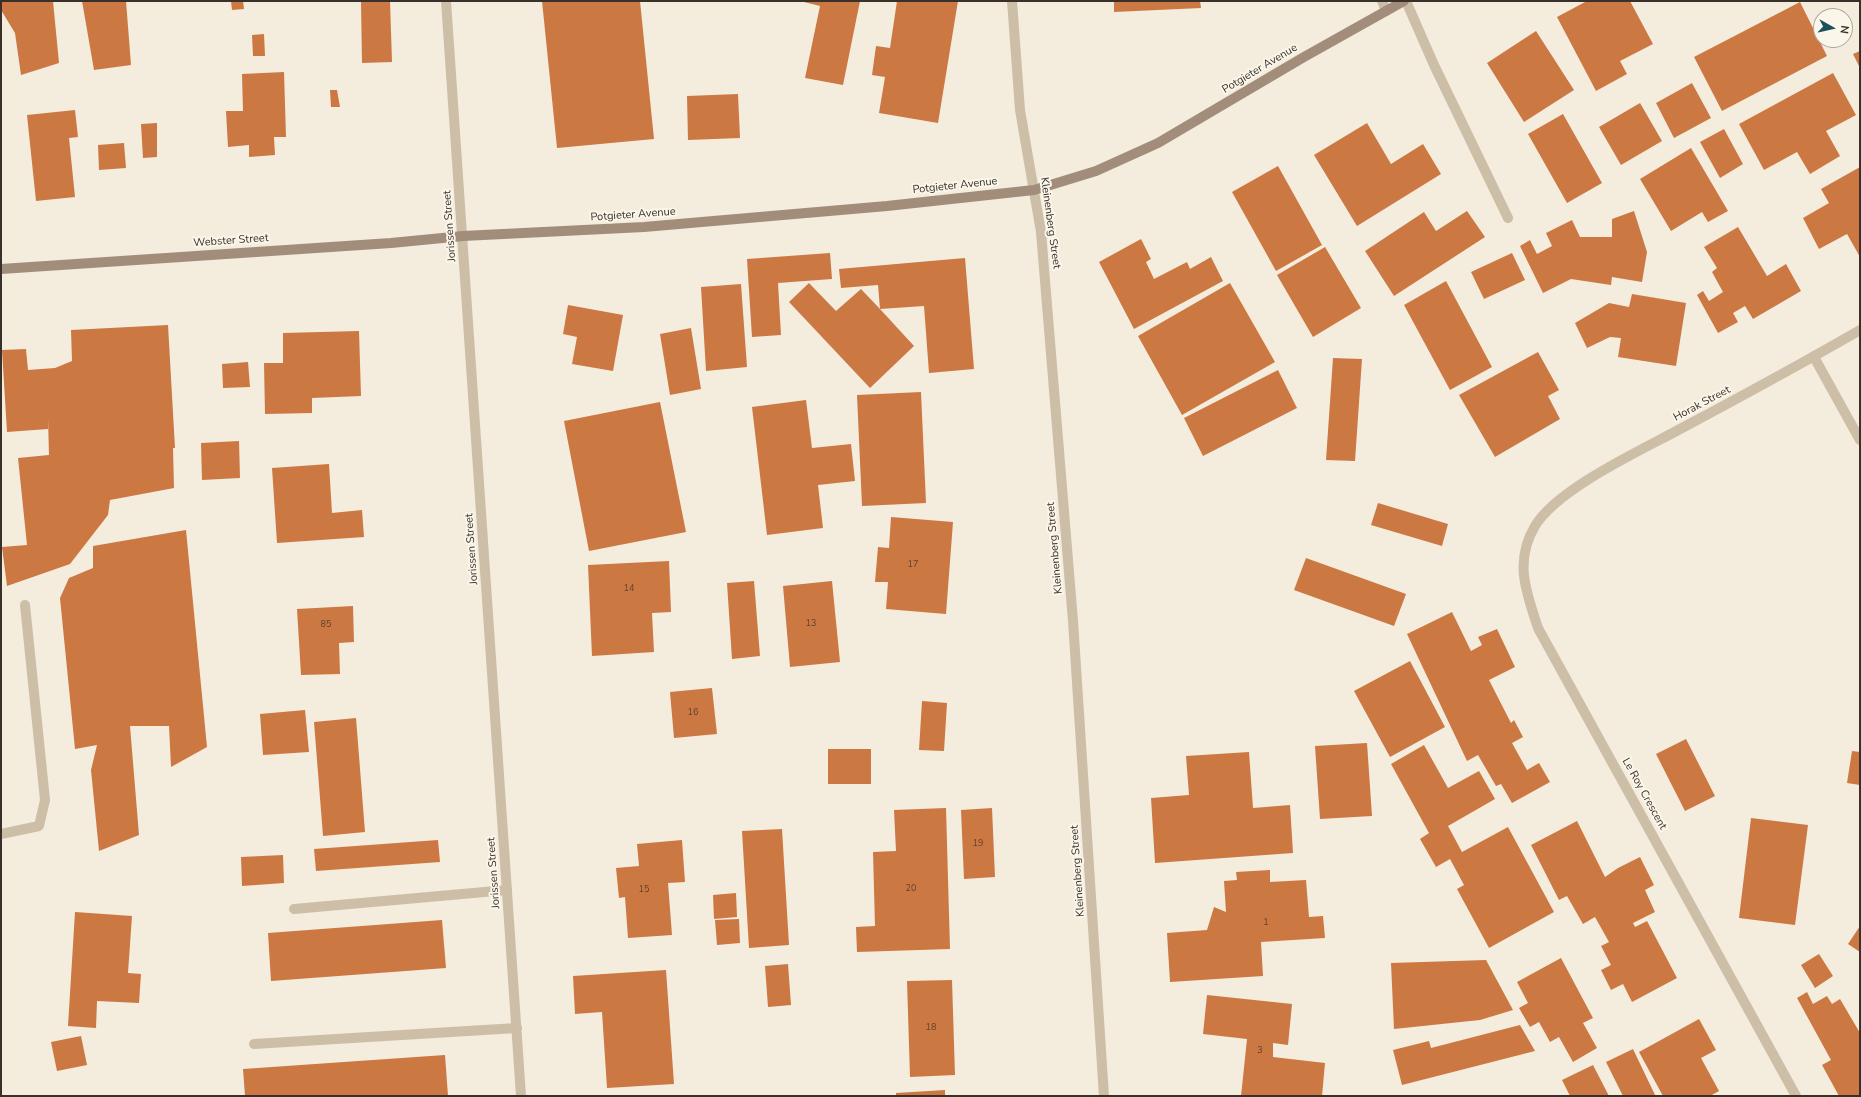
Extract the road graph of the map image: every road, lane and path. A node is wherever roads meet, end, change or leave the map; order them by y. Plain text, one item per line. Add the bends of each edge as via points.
1 (446, 1) edge
2 (1012, 1) edge
3 (1382, 1) edge
4 (1405, 1) edge
5 (1386, 11) junction
6 (1034, 190) junction
7 (1508, 218) dead end
8 (463, 236) junction
9 (1, 268) edge
10 (1860, 330) edge
11 (1814, 357) junction
12 (1860, 440) edge
13 (1557, 500) joint
14 (25, 605) dead end
15 (1, 834) edge
16 (507, 890) junction
17 (294, 909) dead end
18 (517, 1028) junction
19 (254, 1044) dead end
20 (522, 1096) edge
21 (1104, 1096) edge
22 (1796, 1096) edge

1 - 8 street, Jorissen Street
2 - 6 street, Kleinenberg Street via 1020,110
3 - 5 street
4 - 5 street, Potgieter Avenue
4 - 7 street
5 - 6 street, Potgieter Avenue via 1158,143 1096,172
6 - 8 street, Potgieter Avenue via 887,206 644,227
6 - 21 street, Kleinenberg Street via 1041,232 1074,621
8 - 9 street, Webster Street via 383,244
8 - 16 street, Jorissen Street
10 - 11 street, Horak Street
11 - 12 street
11 - 13 street, Horak Street via 1609,468
13 - 22 street, Le Roy Crescent via 1535,526 1522,561 1526,591 1538,628
14 - 15 street via 45,800 39,826
16 - 17 street
16 - 18 street, Jorissen Street
18 - 19 street
18 - 20 street, Jorissen Street

